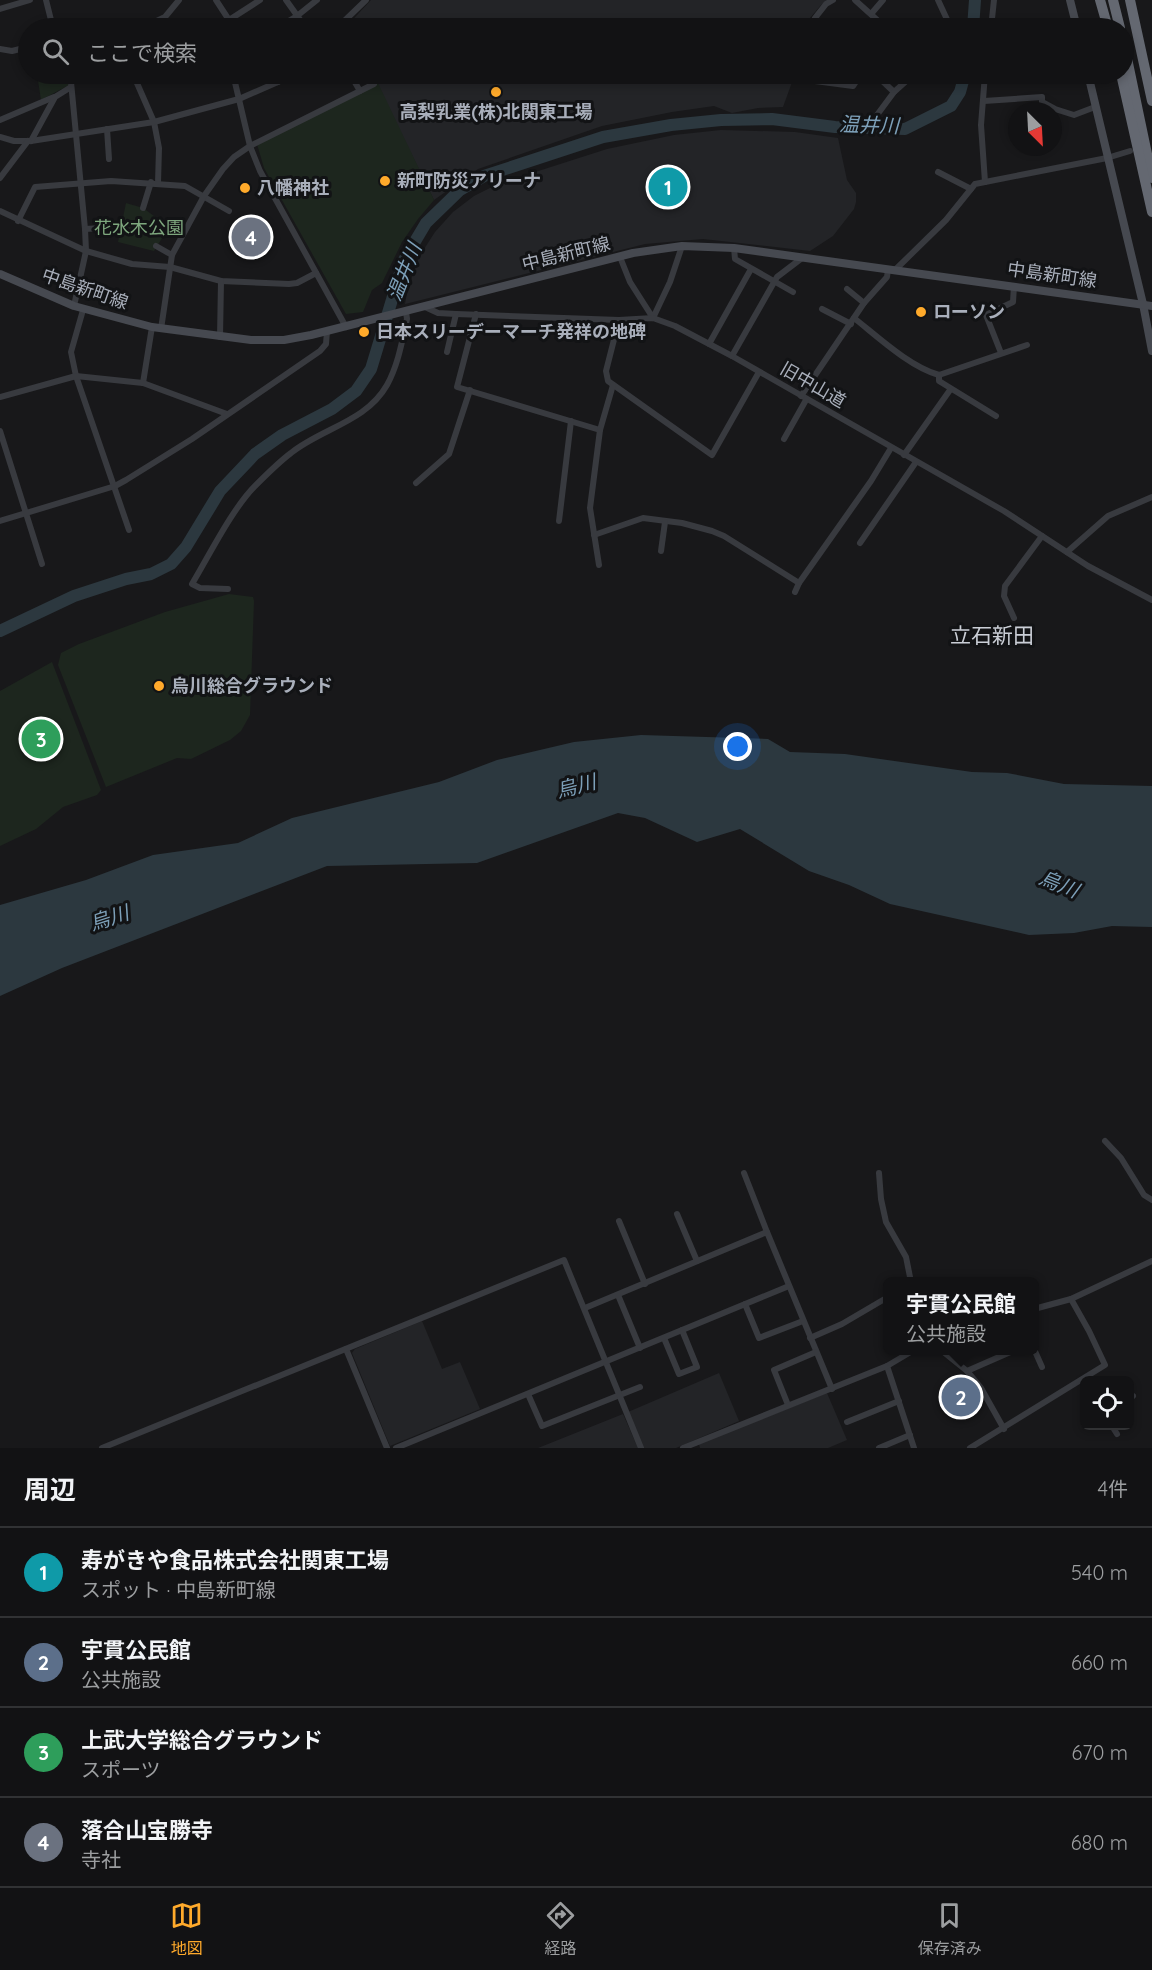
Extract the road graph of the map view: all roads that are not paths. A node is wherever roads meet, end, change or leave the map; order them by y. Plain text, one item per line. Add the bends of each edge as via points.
1 (30, 0) edge
2 (46, 0) edge
3 (179, 0) edge
4 (216, 0) edge
5 (260, 0) edge
6 (286, 0) edge
7 (317, 0) edge
8 (366, 0) edge
9 (832, 0) edge
10 (855, 0) edge
11 (883, 0) edge
12 (994, 0) edge
13 (1070, 0) edge
14 (1100, 0) edge
15 (1113, 0) edge
16 (1130, 0) edge
17 (940, 1) edge
18 (0, 9) edge
19 (871, 14) junction
20 (297, 16) junction
21 (50, 18) edge
22 (163, 18) edge
23 (228, 18) edge
24 (232, 18) edge
25 (294, 18) edge
26 (348, 18) edge
27 (815, 18) edge
28 (875, 18) edge
29 (947, 18) edge
30 (991, 18) edge
31 (1074, 18) edge
32 (1105, 18) edge
33 (1118, 18) edge
34 (1134, 18) edge
35 (1134, 18) edge
36 (0, 49) edge
37 (18, 50) edge
38 (66, 84) edge
39 (70, 84) edge
40 (137, 84) edge
41 (235, 84) edge
42 (273, 84) edge
43 (356, 84) edge
44 (374, 84) dead end
45 (838, 84) edge
46 (854, 84) edge
47 (886, 84) edge
48 (903, 84) edge
49 (985, 84) edge
50 (1090, 84) edge
51 (1122, 84) edge
52 (1132, 84) edge
53 (360, 91) junction
54 (894, 92) junction
55 (55, 97) junction
56 (239, 99) junction
57 (984, 101) junction
58 (1152, 101) edge
59 (1095, 107) junction
60 (877, 115) dead end
61 (0, 120) edge
62 (154, 122) junction
63 (107, 129) junction
64 (76, 134) junction
65 (0, 138) edge
66 (29, 141) junction
67 (250, 146) junction
68 (1130, 151) dead end
69 (1107, 158) junction
70 (110, 159) dead end
71 (938, 172) dead end
72 (0, 178) edge
73 (1152, 178) edge
74 (155, 182) junction
75 (985, 182) junction
76 (80, 183) junction
77 (971, 189) junction
78 (204, 195) junction
79 (143, 208) dead end
80 (230, 211) dead end
81 (0, 212) edge
82 (1152, 212) edge
83 (18, 221) junction
84 (121, 226) dead end
85 (85, 229) junction
86 (156, 246) dead end
87 (682, 246) junction
88 (734, 248) junction
89 (86, 251) junction
90 (172, 255) junction
91 (620, 257) junction
92 (802, 257) junction
93 (170, 267) junction
94 (751, 269) junction
95 (892, 269) junction
96 (316, 273) junction
97 (0, 274) edge
98 (221, 281) junction
99 (774, 281) junction
100 (1014, 286) junction
101 (847, 289) dead end
102 (793, 292) dead end
103 (864, 303) junction
104 (1148, 305) edge
105 (74, 306) junction
106 (425, 308) junction
107 (822, 309) dead end
108 (83, 310) junction
109 (404, 312) junction
110 (456, 314) junction
111 (476, 314) junction
112 (653, 318) junction
113 (619, 320) junction
114 (852, 321) junction
115 (346, 327) junction
116 (157, 328) junction
117 (327, 331) junction
118 (220, 337) junction
119 (709, 344) junction
120 (1027, 345) dead end
121 (1152, 351) edge
122 (447, 352) dead end
123 (1002, 353) junction
124 (732, 356) junction
125 (759, 372) junction
126 (939, 375) junction
127 (76, 376) junction
128 (143, 383) junction
129 (613, 385) junction
130 (470, 390) junction
131 (950, 390) junction
132 (0, 397) edge
133 (803, 398) junction
134 (227, 414) junction
135 (996, 416) dead end
136 (571, 422) junction
137 (600, 430) junction
138 (0, 431) edge
139 (784, 440) dead end
140 (891, 448) junction
141 (904, 455) junction
142 (916, 462) junction
143 (416, 483) dead end
144 (114, 486) junction
145 (1152, 497) edge
146 (27, 513) junction
147 (0, 521) edge
148 (559, 521) dead end
149 (664, 522) junction
150 (129, 530) dead end
151 (594, 535) junction
152 (1042, 536) junction
153 (860, 543) dead end
154 (661, 551) dead end
155 (1067, 552) junction
156 (42, 564) dead end
157 (599, 565) dead end
158 (799, 583) junction
159 (228, 590) dead end
160 (795, 592) dead end
161 (1152, 600) edge
162 (1014, 618) dead end
163 (1105, 1141) dead end
164 (744, 1173) dead end
165 (879, 1173) dead end
166 (1152, 1200) edge
167 (677, 1214) dead end
168 (619, 1221) dead end
169 (767, 1232) junction
170 (697, 1261) junction
171 (1152, 1261) edge
172 (910, 1277) edge
173 (645, 1284) junction
174 (789, 1286) junction
175 (618, 1295) junction
176 (1071, 1299) junction
177 (883, 1300) edge
178 (745, 1304) junction
179 (585, 1308) junction
180 (1039, 1308) edge
181 (803, 1321) junction
182 (682, 1330) junction
183 (664, 1338) junction
184 (810, 1338) junction
185 (640, 1348) junction
186 (346, 1349) junction
187 (816, 1352) junction
188 (906, 1355) edge
189 (947, 1355) edge
190 (1004, 1355) edge
191 (1037, 1355) edge
192 (605, 1362) junction
193 (887, 1366) junction
194 (1042, 1367) dead end
195 (967, 1371) junction
196 (1089, 1376) edge
197 (1080, 1382) edge
198 (640, 1386) dead end
199 (832, 1389) junction
200 (528, 1394) junction
201 (619, 1395) junction
202 (899, 1401) junction
203 (788, 1405) junction
204 (847, 1422) dead end
205 (1004, 1429) junction
206 (1115, 1430) edge
207 (1117, 1434) dead end
208 (910, 1435) junction
209 (986, 1440) junction
210 (102, 1448) edge
211 (387, 1448) edge
212 (396, 1448) edge
213 (641, 1448) edge
214 (683, 1448) edge
215 (879, 1448) edge
216 (914, 1448) edge
217 (970, 1448) edge
218 (990, 1448) edge

1 - 18 street
2 - 21 street
3 - 22 street
4 - 23 street
5 - 24 street
6 - 20 street
7 - 20 street
8 - 26 street
9 - 27 street
10 - 19 street
11 - 19 street
12 - 30 street
13 - 31 main road
14 - 32 highway
15 - 33 highway
16 - 34 highway
17 - 29 street
19 - 28 street
20 - 25 street
35 - 58 highway
36 - 37 street
38 - 55 street
39 - 64 street
40 - 62 street
41 - 56 street
42 - 56 street
43 - 53 street
44 - 53 street
45 - 46 street
47 - 54 street
48 - 54 street
49 - 57 street
50 - 59 main road
51 - 82 highway
52 - 73 highway
53 - 67 street
54 - 60 street
55 - 61 street
55 - 66 street
56 - 62 street
56 - 67 street
57 - 59 street via 1042,97 1048,106 1074,115
57 - 75 street via 981,125
59 - 69 main road
62 - 63 street
62 - 74 street via 159,147
63 - 64 street
63 - 70 street
64 - 66 street
64 - 76 street
65 - 66 street
66 - 72 street
67 - 78 street via 222,169
67 - 96 street
68 - 69 street
69 - 75 street
69 - 104 main road
71 - 77 street
74 - 76 street
74 - 78 street via 185,186
74 - 79 street
75 - 77 street
76 - 83 street via 35,187
76 - 85 street
77 - 95 street via 946,220
78 - 80 street
78 - 90 street
81 - 83 street
83 - 89 street
84 - 85 street
85 - 89 street
86 - 90 street
87 - 88 main road, 中島新町線
87 - 91 main road, 中島新町線
87 - 112 street
88 - 92 main road, 中島新町線
88 - 94 street via 735,259
89 - 93 street via 132,264
89 - 105 street
90 - 93 street
91 - 106 main road, 中島新町線
91 - 112 street via 630,282
92 - 95 main road, 中島新町線
92 - 99 street
93 - 98 street
93 - 116 street
94 - 99 street
94 - 119 street
95 - 100 main road, 中島新町線
95 - 103 street
96 - 98 street via 289,284
96 - 115 street
97 - 105 main road, 中島新町線
98 - 118 street
99 - 102 street
99 - 124 street
100 - 104 main road, 中島新町線
100 - 123 street via 1013,302 986,315
101 - 103 street
103 - 114 street
104 - 121 main road
105 - 108 main road, 中島新町線
106 - 109 main road, 中島新町線
106 - 110 street, 旧中山道
107 - 114 street
108 - 116 main road, 中島新町線
108 - 127 street via 71,352
109 - 115 main road, 中島新町線
109 - 159 street via 407,319 396,366 386,386 370,406 291,452 255,486 192,584
110 - 111 street, 旧中山道
110 - 122 street
111 - 113 street, 旧中山道
111 - 130 street via 456,387
112 - 113 street, 旧中山道
112 - 119 street, 旧中山道
113 - 129 street via 606,371
114 - 126 street via 929,373
114 - 133 street
115 - 117 main road, 中島新町線
116 - 118 main road, 中島新町線
116 - 128 street
117 - 118 main road, 中島新町線 via 273,340
117 - 134 street via 326,344 320,351
119 - 124 street, 旧中山道
120 - 123 street
123 - 126 street
124 - 125 street, 旧中山道
125 - 129 street via 712,455
125 - 133 street, 旧中山道
126 - 131 street via 939,381
127 - 128 street
127 - 132 street
127 - 144 street
128 - 134 street
129 - 137 street
130 - 136 street
130 - 143 street via 448,454
131 - 135 street
131 - 141 street
133 - 139 street
133 - 140 street, 旧中山道
134 - 144 street via 192,440
136 - 137 street
136 - 148 street
137 - 151 street via 590,508
138 - 146 street
140 - 141 street, 旧中山道
140 - 158 street
141 - 142 street, 旧中山道
142 - 152 street, 旧中山道
142 - 153 street
144 - 146 street
144 - 150 street
145 - 155 street via 1108,516
146 - 147 street
146 - 156 street
149 - 151 street via 643,518
149 - 154 street
149 - 158 street via 712,531
151 - 157 street
152 - 155 street, 旧中山道
152 - 162 street via 1005,586 1004,596
155 - 161 street, 旧中山道
158 - 160 street
163 - 166 street via 1121,1158 1144,1195
164 - 169 street
165 - 172 street via 886,1222 906,1257
167 - 170 street
168 - 173 street
169 - 170 street
169 - 174 street
170 - 173 street
171 - 176 street
173 - 175 street
174 - 178 street
174 - 181 street
175 - 179 street
175 - 185 street
176 - 180 street
176 - 196 street via 1105,1365
177 - 184 street
178 - 181 street via 759,1338
178 - 182 street
179 - 186 street via 564,1260
179 - 192 street
181 - 184 street
182 - 183 street
182 - 183 street via 697,1367 679,1374
183 - 185 street
184 - 187 street
185 - 192 street
186 - 210 street
186 - 211 street
187 - 199 street
187 - 203 street via 774,1370
188 - 193 street
189 - 195 street
190 - 195 street
191 - 194 street
192 - 200 street
192 - 201 street
193 - 199 street
193 - 202 street
195 - 205 street
197 - 205 street
198 - 201 street
199 - 203 street
200 - 201 street via 542,1426
200 - 212 street
201 - 213 street
202 - 204 street
202 - 208 street
203 - 214 street
205 - 209 street
206 - 207 street
208 - 215 street
208 - 216 street
209 - 217 street
209 - 218 street

